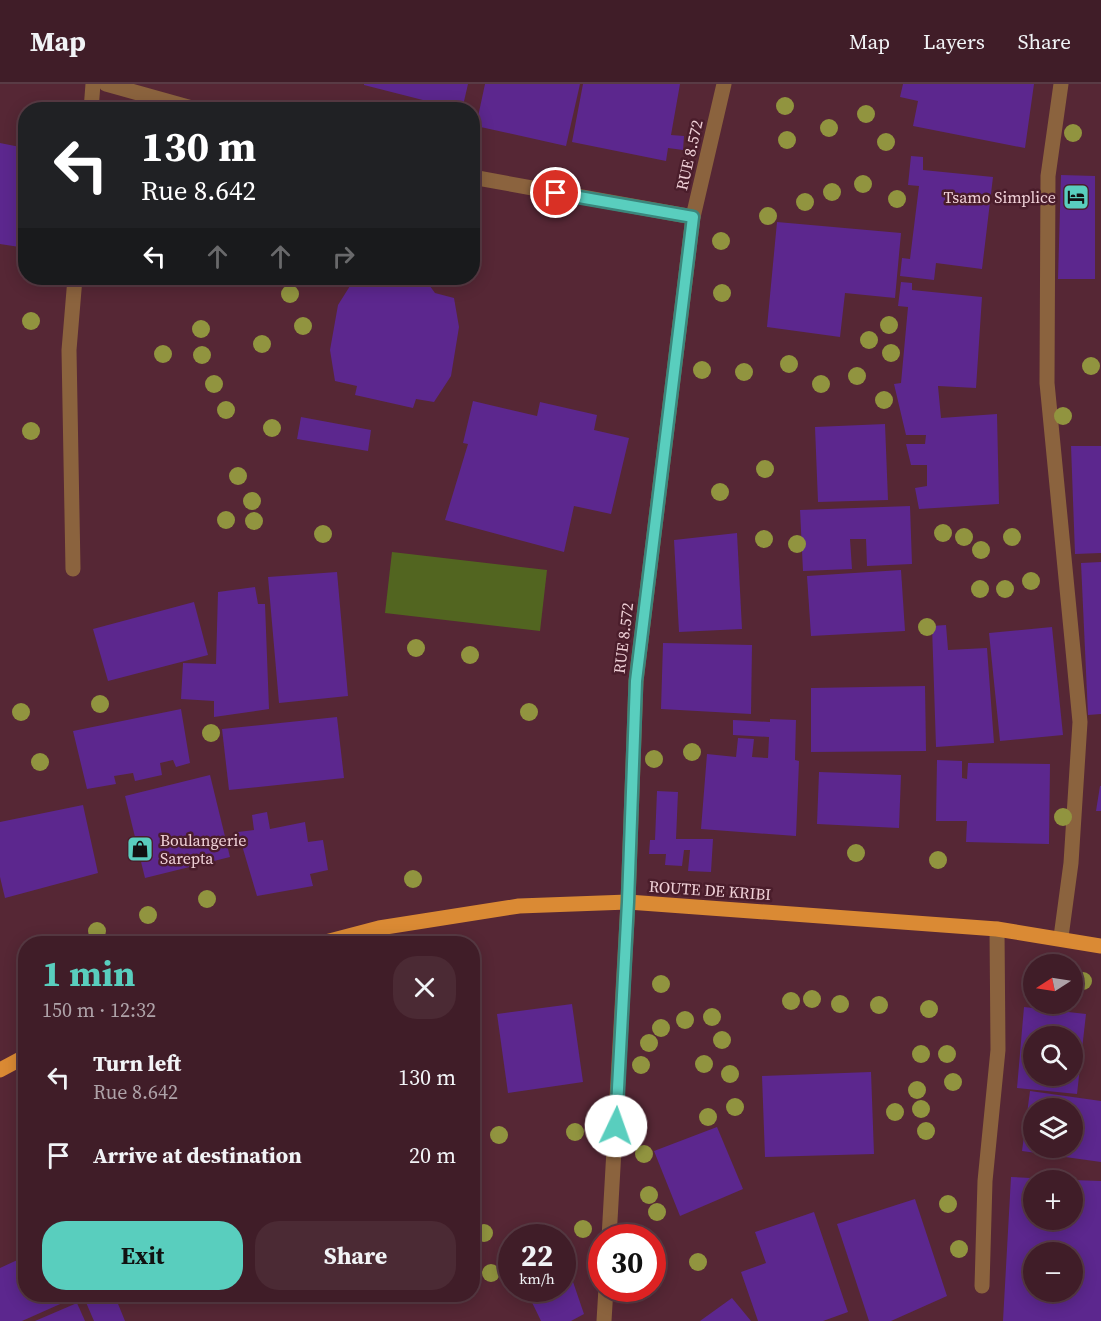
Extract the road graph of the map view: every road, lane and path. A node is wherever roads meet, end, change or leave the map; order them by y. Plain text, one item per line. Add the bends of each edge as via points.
1 (93, 84) edge
2 (106, 84) edge
3 (723, 84) edge
4 (1060, 84) edge
5 (92, 102) edge
6 (170, 102) edge
7 (480, 178) edge
8 (693, 217) junction
9 (74, 285) edge
10 (73, 569) dead end
11 (628, 902) junction
12 (997, 929) junction
13 (348, 936) edge
14 (1061, 937) junction
15 (1101, 946) edge
16 (18, 1060) edge
17 (0, 1070) edge
18 (610, 1224) edge
19 (982, 1286) dead end
20 (605, 1302) edge
21 (604, 1321) edge

1 - 5 street
2 - 6 street
3 - 8 street, RUE 8.572
4 - 14 street via 1048,176 1047,383 1080,722 1071,863
7 - 8 street
8 - 11 street, RUE 8.572 via 636,681
9 - 10 street via 69,350
11 - 12 main road, ROUTE DE KRIBI
11 - 13 main road, ROUTE DE KRIBI via 519,906
11 - 18 street, RUE 8.572
12 - 14 main road, ROUTE DE KRIBI
12 - 19 street via 998,1050 985,1181
14 - 15 main road, ROUTE DE KRIBI
16 - 17 main road
20 - 21 street

